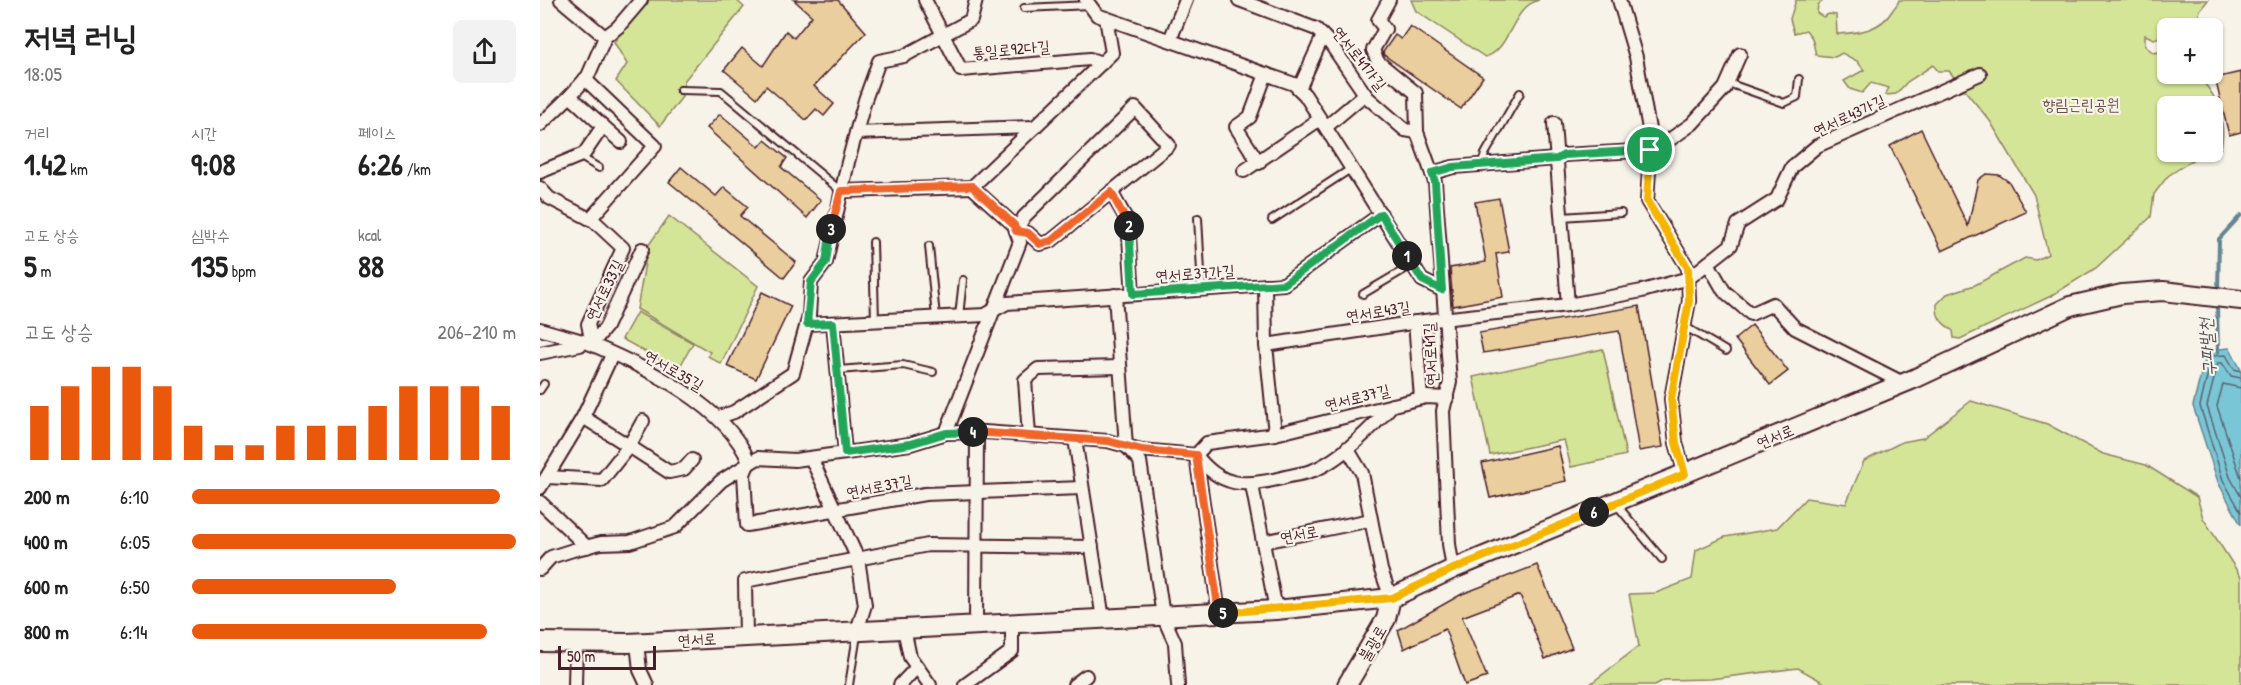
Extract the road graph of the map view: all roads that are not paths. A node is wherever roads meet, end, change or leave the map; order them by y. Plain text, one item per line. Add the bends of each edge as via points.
1 (641, 0) edge
2 (925, 0) edge
3 (976, 0) edge
4 (1186, 0) edge
5 (1239, 0) edge
6 (1389, 0) edge
7 (1619, 0) edge
8 (566, 2) edge
9 (1088, 2) edge
10 (1024, 8) dead end
11 (1106, 18) junction
12 (944, 34) junction
13 (1323, 36) junction
14 (605, 37) junction
15 (1170, 40) junction
16 (1740, 54) dead end
17 (1102, 63) junction
18 (1266, 74) junction
19 (1980, 74) dead end
20 (585, 79) junction
21 (1799, 79) dead end
22 (1727, 83) junction
23 (1299, 89) junction
24 (680, 90) dead end
25 (1520, 93) dead end
26 (1365, 94) junction
27 (570, 96) junction
28 (1323, 123) junction
29 (1554, 123) dead end
30 (540, 125) edge
31 (603, 126) junction
32 (1035, 127) junction
33 (1417, 132) junction
34 (856, 133) junction
35 (621, 142) dead end
36 (1650, 150) junction
37 (579, 156) junction
38 (1557, 159) junction
39 (1259, 163) junction
40 (1481, 165) junction
41 (599, 168) dead end
42 (1352, 168) junction
43 (1244, 171) dead end
44 (540, 172) edge
45 (1432, 173) junction
46 (972, 186) junction
47 (540, 188) edge
48 (841, 191) junction
49 (1111, 192) junction
50 (1621, 213) dead end
51 (1381, 214) junction
52 (1562, 217) junction
53 (1198, 218) dead end
54 (590, 219) junction
55 (1272, 220) dead end
56 (1016, 231) junction
57 (873, 242) dead end
58 (929, 246) dead end
59 (642, 249) dead end
60 (1708, 263) junction
61 (1413, 264) junction
62 (1689, 278) junction
63 (963, 280) dead end
64 (1265, 285) junction
65 (1202, 289) junction
66 (1442, 290) junction
67 (1133, 294) junction
68 (1362, 294) dead end
69 (1115, 296) junction
70 (2241, 300) edge
71 (1568, 305) junction
72 (992, 311) junction
73 (959, 316) junction
74 (936, 318) junction
75 (1445, 319) junction
76 (875, 321) junction
77 (1415, 322) junction
78 (833, 323) junction
79 (807, 324) junction
80 (1684, 326) junction
81 (540, 328) edge
82 (592, 344) junction
83 (1266, 345) junction
84 (1726, 351) dead end
85 (540, 353) edge
86 (612, 355) junction
87 (1120, 367) junction
88 (838, 370) junction
89 (933, 372) dead end
90 (1903, 383) junction
91 (1421, 398) junction
92 (1447, 398) junction
93 (1392, 405) junction
94 (583, 417) junction
95 (719, 417) junction
96 (643, 421) dead end
97 (976, 432) junction
98 (946, 433) junction
99 (1275, 434) junction
100 (1029, 435) junction
101 (1075, 438) junction
102 (629, 446) junction
103 (1126, 446) junction
104 (1347, 448) junction
105 (845, 453) junction
106 (1196, 455) junction
107 (811, 458) junction
108 (692, 460) dead end
109 (749, 462) junction
110 (1685, 474) junction
111 (543, 483) edge
112 (1252, 484) junction
113 (1082, 488) junction
114 (976, 493) junction
115 (540, 502) edge
116 (1616, 503) junction
117 (836, 511) junction
118 (1371, 520) junction
119 (1263, 542) junction
120 (587, 546) junction
121 (977, 546) junction
122 (1092, 547) junction
123 (858, 559) junction
124 (1662, 559) dead end
125 (540, 569) edge
126 (1453, 569) junction
127 (1392, 598) junction
128 (1276, 610) junction
129 (1219, 613) junction
130 (1164, 616) junction
131 (1103, 619) junction
132 (1012, 624) junction
133 (976, 625) junction
134 (904, 629) junction
135 (857, 631) junction
136 (746, 637) junction
137 (540, 642) edge
138 (576, 642) junction
139 (637, 642) junction
140 (917, 667) junction
141 (1086, 676) dead end
142 (575, 685) edge
143 (647, 685) edge
144 (849, 685) edge
145 (900, 685) edge
146 (930, 685) edge
147 (965, 685) edge
148 (1074, 685) edge
149 (1178, 685) edge
150 (1347, 685) edge

1 - 14 street
2 - 12 street, 통일로92다길
3 - 12 street, 통일로92다길 via 971,20
4 - 15 street
5 - 13 street, 연서로41가길 via 1316,29
6 - 33 street, 연서로41길 via 1378,20 1385,29 1373,50 1378,62 1416,93
7 - 36 street via 1636,57
8 - 14 street
9 - 10 lane
9 - 11 street via 1097,15
11 - 15 street
11 - 17 street via 1112,53
12 - 17 street, 통일로92다길 via 960,70 1090,59
12 - 34 street, 통일로92다길 via 904,56 879,61
13 - 23 street
13 - 26 street, 연서로41가길
14 - 20 street
15 - 18 street
16 - 22 street
17 - 32 street
18 - 23 street
18 - 39 street via 1250,117 1236,127
19 - 60 street, 연서로43가길 via 1817,146 1792,167 1777,199 1738,224 1731,245
20 - 27 street
20 - 54 street via 654,146
21 - 22 lane via 1797,98 1784,103
22 - 36 street via 1692,124
23 - 28 street
24 - 48 lane via 721,91
25 - 40 lane
26 - 28 street
26 - 33 street, 연서로41가길 via 1406,130
27 - 30 street
27 - 31 street
28 - 39 street
28 - 42 street
29 - 38 street
31 - 35 street
31 - 37 street
32 - 34 street
32 - 46 street
33 - 45 street, 연서로41길
34 - 48 street
36 - 38 street via 1564,155
36 - 62 street via 1647,201 1688,268
37 - 41 lane
37 - 44 street
38 - 40 street
38 - 52 street
39 - 43 street
40 - 45 street
42 - 51 street
42 - 55 lane
45 - 66 street, 연서로41길
46 - 48 street
46 - 56 street
47 - 54 street, 연서로33길 via 549,198
48 - 79 street via 826,262 811,282
49 - 56 street via 1051,241 1040,244 1028,233
49 - 56 street via 1169,145 1135,108 1024,217
49 - 67 street via 1128,222
50 - 52 lane
51 - 61 street
51 - 64 street, 연서로37가길 via 1284,284
52 - 71 street
53 - 65 lane
54 - 82 street, 연서로33길 via 623,248 588,324
56 - 72 street via 1020,242
57 - 76 lane
58 - 74 lane
59 - 82 street, 연서로33길 via 606,327
60 - 62 street, 연서로43가길
60 - 90 street via 1724,291 1751,314 1773,304 1795,328
61 - 66 street via 1422,280
61 - 68 lane
62 - 71 street, 연서로43길
62 - 80 street
63 - 73 lane
64 - 65 street, 연서로37가길
64 - 83 street
65 - 67 street, 연서로37가길
66 - 75 street, 연서로41길
67 - 69 street, 연서로37가길
69 - 72 street, 연서로37가길 via 1007,303
69 - 87 street
70 - 90 main road, 연서로 via 2163,291 2122,294 2070,306
71 - 75 street, 연서로43길
72 - 73 street, 연서로37가길
72 - 98 street
73 - 74 street, 연서로37가길
74 - 76 street, 연서로37가길
75 - 77 street, 연서로43길
75 - 92 street, 연서로41길 via 1450,382
76 - 78 street
77 - 83 street, 연서로43길
77 - 91 street
78 - 79 street
78 - 88 street
79 - 95 street via 793,373 734,412
80 - 84 lane
80 - 110 street via 1671,399 1676,443
81 - 82 street, 연서로33길
82 - 85 street, 연서로33길
82 - 86 street, 연서로33길
83 - 99 street
86 - 94 street
86 - 95 street, 연서로35길
87 - 100 street via 1038,369 1025,380
87 - 103 street
88 - 89 lane via 903,365
88 - 105 street
90 - 110 main road, 연서로
91 - 92 street, 연서로37길
91 - 93 street, 연서로37길
92 - 126 street, 연서로41길 via 1443,411
93 - 99 street, 연서로37길
93 - 104 street via 1369,432
94 - 102 street
94 - 111 street
95 - 109 street, 연서로35길 via 744,448
96 - 102 street
97 - 98 street
97 - 100 street
97 - 114 street
98 - 105 street via 910,444
99 - 106 street, 연서로37길 via 1207,443
100 - 101 street
101 - 103 street
101 - 113 street
102 - 108 street via 669,472 684,469
102 - 111 street via 602,480
103 - 106 street
103 - 130 street via 1140,461
104 - 112 street via 1315,470
104 - 118 street via 1362,473
105 - 107 street
106 - 112 street via 1206,468 1230,481
106 - 129 street
107 - 109 street via 758,458
107 - 117 street
109 - 117 street, 연서로37길 via 744,474 747,525
109 - 120 street via 721,481 675,527 630,543
110 - 116 main road, 연서로
112 - 119 street, 연서로
113 - 114 street, 연서로37길
113 - 122 street
114 - 117 street, 연서로37길 via 925,494
114 - 121 street
115 - 120 street
116 - 124 lane
116 - 126 main road, 연서로
117 - 123 street
118 - 119 street, 연서로
118 - 127 street via 1381,570
119 - 128 street, 연서로
120 - 125 street via 551,557
121 - 122 street
121 - 123 street via 928,545
121 - 133 street
122 - 131 street
123 - 135 street via 865,605
123 - 136 street via 745,581
126 - 127 main road, 연서로
127 - 128 main road, 연서로
127 - 150 main road, 불광로 via 1386,619
128 - 129 main road, 연서로
129 - 130 main road, 연서로
130 - 131 main road, 연서로
130 - 149 street via 1174,643
131 - 132 main road, 연서로
132 - 133 main road, 연서로
132 - 147 street via 1012,651
133 - 134 main road, 연서로
134 - 135 main road, 연서로
134 - 140 street via 910,657
135 - 136 main road, 연서로
135 - 144 lane
136 - 139 main road, 연서로
137 - 138 main road, 연서로
138 - 139 main road, 연서로
138 - 142 street
139 - 143 street via 640,670
140 - 145 street
140 - 146 street
141 - 148 street

